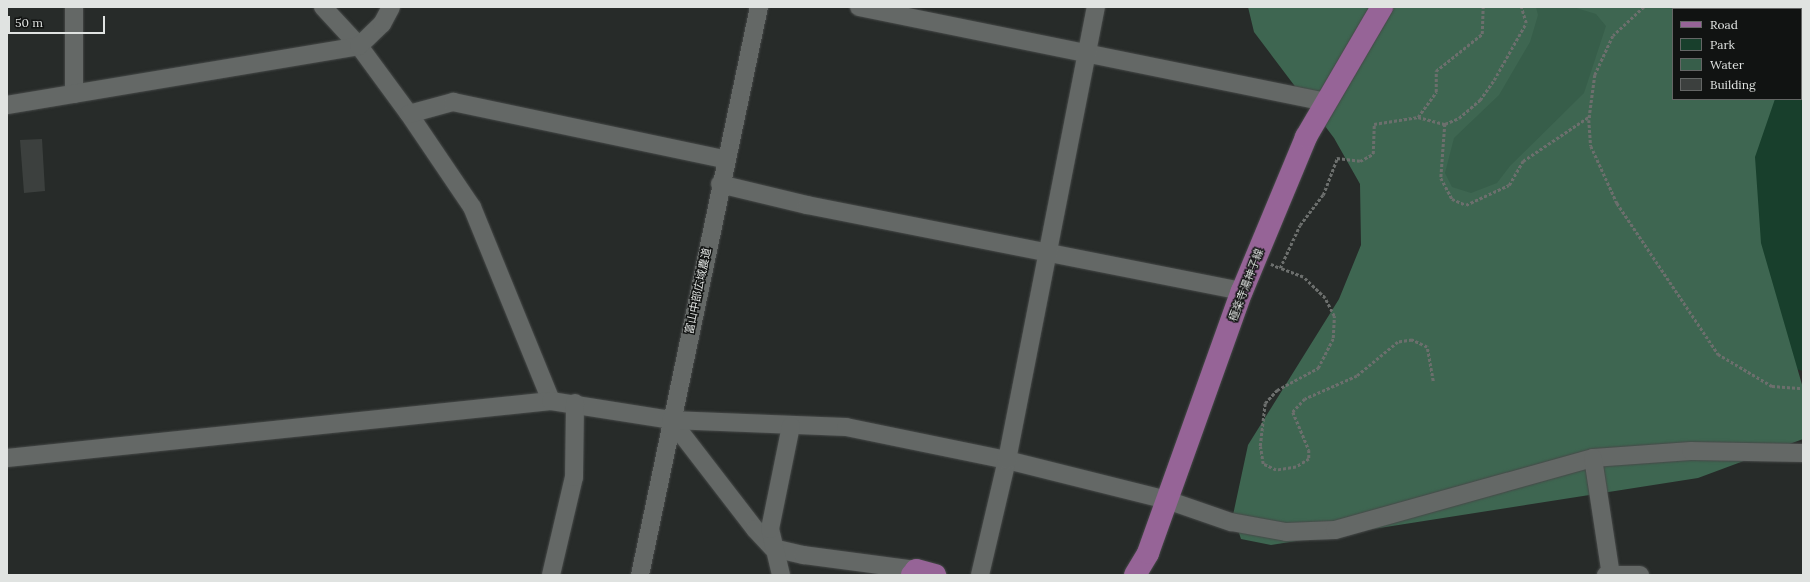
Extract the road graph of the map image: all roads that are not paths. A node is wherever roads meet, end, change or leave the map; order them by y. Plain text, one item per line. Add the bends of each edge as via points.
1 (74, 7) edge
2 (323, 7) edge
3 (391, 7) edge
4 (759, 7) edge
5 (859, 7) edge
6 (1096, 7) edge
7 (1382, 7) edge
8 (359, 46) junction
9 (1087, 53) junction
10 (74, 94) junction
11 (1326, 102) junction
12 (7, 105) edge
13 (409, 114) junction
14 (724, 159) junction
15 (720, 184) junction
16 (1048, 251) junction
17 (1242, 291) junction
18 (551, 401) junction
19 (575, 403) junction
20 (671, 420) junction
21 (791, 426) junction
22 (1803, 453) edge
23 (7, 458) edge
24 (1593, 458) junction
25 (1007, 460) junction
26 (1166, 500) junction
27 (773, 548) junction
28 (921, 573) edge
29 (1609, 574) edge
30 (551, 575) edge
31 (640, 575) edge
32 (781, 575) edge
33 (980, 575) edge
34 (1135, 575) edge
35 (1640, 575) edge

1 - 10 street
2 - 8 street
3 - 8 street via 382,24
4 - 14 street, 富山中部広域農道
5 - 9 street
6 - 9 street
7 - 11 main road, 極楽寺湯神子線
8 - 10 street
8 - 13 street
9 - 11 street
9 - 16 street
10 - 12 street
11 - 17 main road, 極楽寺湯神子線 via 1306,137
13 - 14 street via 453,102
13 - 18 street via 472,208
14 - 15 street, 富山中部広域農道
15 - 16 street via 807,205
15 - 20 street, 富山中部広域農道
16 - 17 street
16 - 25 street via 1024,358
17 - 26 main road, 極楽寺湯神子線
18 - 19 street
18 - 23 street
19 - 20 street
19 - 30 street via 574,477
20 - 21 street
20 - 27 street via 755,530
20 - 31 street, 富山中部広域農道
21 - 25 street via 846,427
21 - 27 street via 770,529
22 - 24 street via 1677,452
24 - 26 street via 1335,530 1286,532 1231,522
24 - 29 street
25 - 26 street
25 - 33 street
26 - 34 main road, 極楽寺湯神子線 via 1148,554
27 - 28 street
27 - 32 street
29 - 35 street

